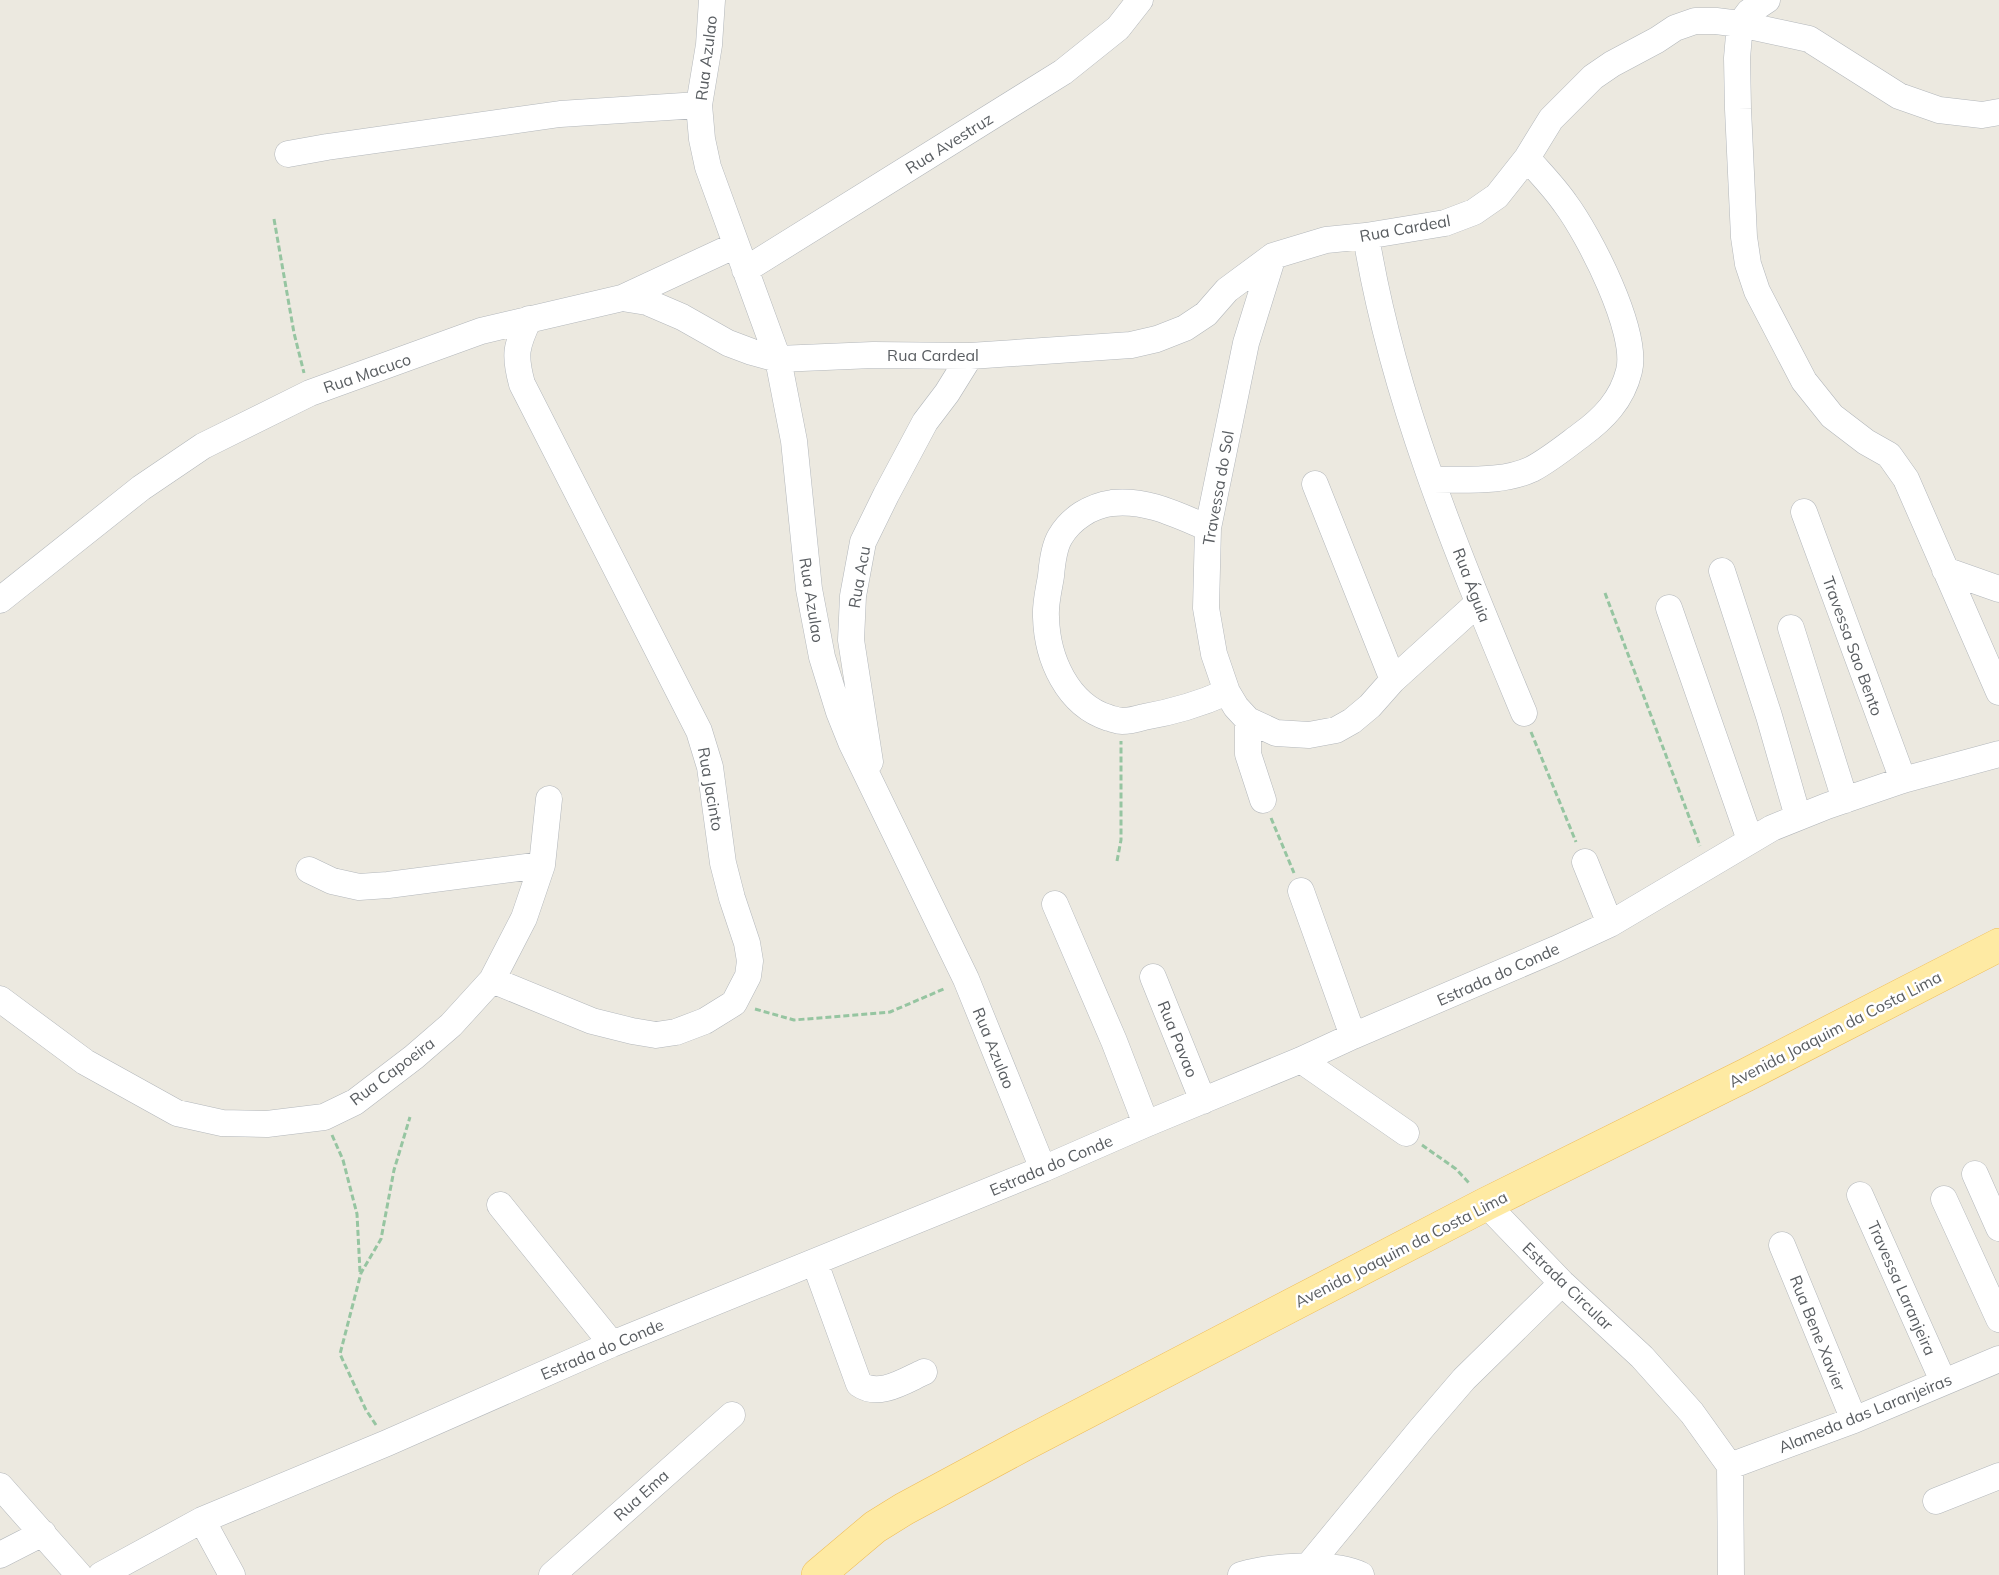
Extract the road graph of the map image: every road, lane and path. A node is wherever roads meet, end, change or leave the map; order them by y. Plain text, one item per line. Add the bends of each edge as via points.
1 (712, 0) edge
2 (1140, 0) edge
3 (1767, 0) edge
4 (1740, 24) junction
5 (699, 105) junction
6 (1999, 112) edge
7 (288, 154) dead end
8 (1527, 158) junction
9 (274, 219) dead end
10 (1366, 236) junction
11 (736, 245) junction
12 (1273, 256) junction
13 (745, 270) junction
14 (622, 298) junction
15 (529, 319) junction
16 (970, 356) junction
17 (778, 359) junction
18 (310, 393) junction
19 (1433, 480) junction
20 (1315, 484) dead end
21 (1804, 512) dead end
22 (1208, 528) junction
23 (1945, 570) junction
24 (1722, 571) dead end
25 (1999, 589) edge
26 (1605, 592) dead end
27 (0, 600) edge
28 (1478, 603) junction
29 (1669, 608) dead end
30 (1791, 628) dead end
31 (1394, 680) junction
32 (1227, 692) junction
33 (1999, 692) edge
34 (1524, 713) joint
35 (1248, 720) junction
36 (1121, 722) junction
37 (1999, 754) edge
38 (1903, 780) junction
39 (874, 788) junction
40 (549, 799) dead end
41 (1263, 800) joint
42 (1845, 800) junction
43 (1798, 817) junction
44 (1750, 840) junction
45 (1118, 861) dead end
46 (1585, 862) joint
47 (542, 865) junction
48 (1708, 867) junction
49 (309, 870) dead end
50 (1301, 891) joint
51 (1055, 904) dead end
52 (1610, 924) junction
53 (1999, 945) edge
54 (1153, 976) dead end
55 (966, 979) junction
56 (492, 980) junction
57 (0, 999) edge
58 (734, 1003) junction
59 (1353, 1036) junction
60 (1301, 1060) junction
61 (1203, 1101) junction
62 (324, 1117) junction
63 (410, 1117) dead end
64 (1146, 1124) junction
65 (1406, 1133) joint
66 (1043, 1169) junction
67 (1975, 1174) dead end
68 (1860, 1195) dead end
69 (1944, 1199) dead end
70 (1486, 1204) junction
71 (500, 1205) dead end
72 (1999, 1228) edge
73 (1782, 1245) dead end
74 (814, 1263) junction
75 (361, 1274) junction
76 (1562, 1283) junction
77 (1999, 1319) edge
78 (612, 1344) junction
79 (1999, 1359) edge
80 (924, 1372) dead end
81 (1943, 1381) junction
82 (732, 1415) dead end
83 (1854, 1420) junction
84 (387, 1443) junction
85 (1730, 1466) junction
86 (1999, 1476) edge
87 (0, 1486) edge
88 (1936, 1501) dead end
89 (202, 1520) junction
90 (43, 1533) junction
91 (0, 1555) edge
92 (1309, 1565) junction
93 (79, 1575) edge
94 (101, 1575) edge
95 (232, 1575) edge
96 (552, 1575) edge
97 (818, 1575) edge
98 (1241, 1575) edge
99 (1361, 1575) edge
100 (1731, 1575) edge

1 - 5 street, Rua Azulao
2 - 13 street, Rua Avestruz via 1118,28 1063,72
3 - 4 street
4 - 6 street, Rua Cardeal via 1809,39 1899,96 1939,110 1982,115
4 - 8 street, Rua Cardeal via 1695,21 1612,64 1593,77 1551,119
4 - 23 street via 1737,58 1744,237 1757,291 1817,399 1848,429 1888,455 1906,478
5 - 7 street via 560,114
5 - 11 street, Rua Azulao via 708,167
8 - 10 street, Rua Cardeal via 1497,196 1474,212 1445,223
8 - 19 street via 1565,203 1590,243 1616,302 1628,341 1630,369 1610,410 1531,469 1500,477
9 - 18 path via 294,333
10 - 12 street, Rua Cardeal via 1326,240
10 - 19 street, Rua Águia via 1386,338
11 - 13 street, Rua Azulao
11 - 14 street
12 - 16 street, Rua Cardeal via 1227,290 1206,314 1185,328 1156,339 1131,345
12 - 22 street, Travessa do Sol via 1246,343
13 - 17 street, Rua Azulao
14 - 15 street, Rua Macuco
14 - 17 street, Rua Macuco via 647,302 728,342
15 - 18 street, Rua Macuco via 481,330
15 - 58 street, Rua Jacinto via 517,343 522,384 699,731 710,767 723,863 750,961 748,976
16 - 17 street, Rua Cardeal
16 - 39 street, Rua Acu via 925,422 863,542 853,597 851,640
17 - 39 street, Rua Azulao via 794,441 809,589 822,657 851,742
18 - 27 street, Rua Macuco via 203,446 141,488
19 - 28 street, Rua Águia
20 - 31 street
21 - 38 street, Travessa Sao Bento
22 - 32 street, Travessa do Sol via 1206,609 1214,654
22 - 36 street via 1166,510 1111,503 1090,509 1071,522 1059,538 1045,615 1049,646 1061,678 1080,702 1098,715
23 - 25 street
23 - 33 street
24 - 43 street
26 - 48 path
28 - 31 street, Travessa do Sol
28 - 34 street, Rua Águia
29 - 44 street
30 - 42 street
31 - 35 street, Travessa do Sol via 1361,713 1336,730 1309,735 1275,733
32 - 35 street, Travessa do Sol
32 - 36 street via 1195,706
34 - 46 path
35 - 41 street via 1248,754
36 - 45 path
37 - 38 street, Estrada do Conde
38 - 42 street, Estrada do Conde
39 - 55 street, Rua Azulao
40 - 47 street, Rua Capoeira
41 - 50 path
42 - 43 street, Estrada do Conde
43 - 44 street, Estrada do Conde
44 - 48 street, Estrada do Conde
46 - 52 street
47 - 49 street via 359,887 332,882
47 - 56 street, Rua Capoeira via 524,918
48 - 52 street, Estrada do Conde
50 - 59 street
51 - 64 street
52 - 59 street, Estrada do Conde
53 - 70 main road, Avenida Joaquim da Costa Lima
54 - 61 street, Rua Pavao
55 - 58 path via 890,1012 794,1020
55 - 66 street, Rua Azulao
56 - 58 street via 592,1020 656,1035 705,1021
56 - 62 street, Rua Capoeira via 414,1057 355,1102
57 - 62 street, Rua Capoeira via 85,1062 177,1113 222,1123 267,1124
59 - 60 street, Estrada do Conde
60 - 61 street, Estrada do Conde
60 - 65 street
61 - 64 street, Estrada do Conde
62 - 75 path via 343,1160 357,1214
63 - 75 path via 394,1170 381,1239
64 - 66 street, Estrada do Conde
65 - 70 path via 1456,1169
66 - 74 street, Estrada do Conde
67 - 72 street
68 - 81 street, Travessa Laranjeira
69 - 77 street
70 - 76 street, Estrada Circular
70 - 97 main road, Avenida Joaquim da Costa Lima via 904,1509 849,1547
71 - 78 street
73 - 83 street, Rua Bene Xavier
74 - 78 street, Estrada do Conde
74 - 80 street via 859,1384 879,1390
75 - 84 path via 340,1353 366,1410
76 - 85 street, Estrada Circular via 1642,1357 1692,1413
76 - 92 street via 1464,1379
78 - 84 street, Estrada do Conde
79 - 81 street, Alameda das Laranjeiras
81 - 83 street, Alameda das Laranjeiras
82 - 96 street, Rua Ema
83 - 85 street, Alameda das Laranjeiras
84 - 89 street, Estrada do Conde
85 - 100 street
86 - 88 street
87 - 90 street
89 - 94 street, Estrada do Conde
89 - 95 street
90 - 91 street
90 - 93 street
92 - 98 street
92 - 99 street

